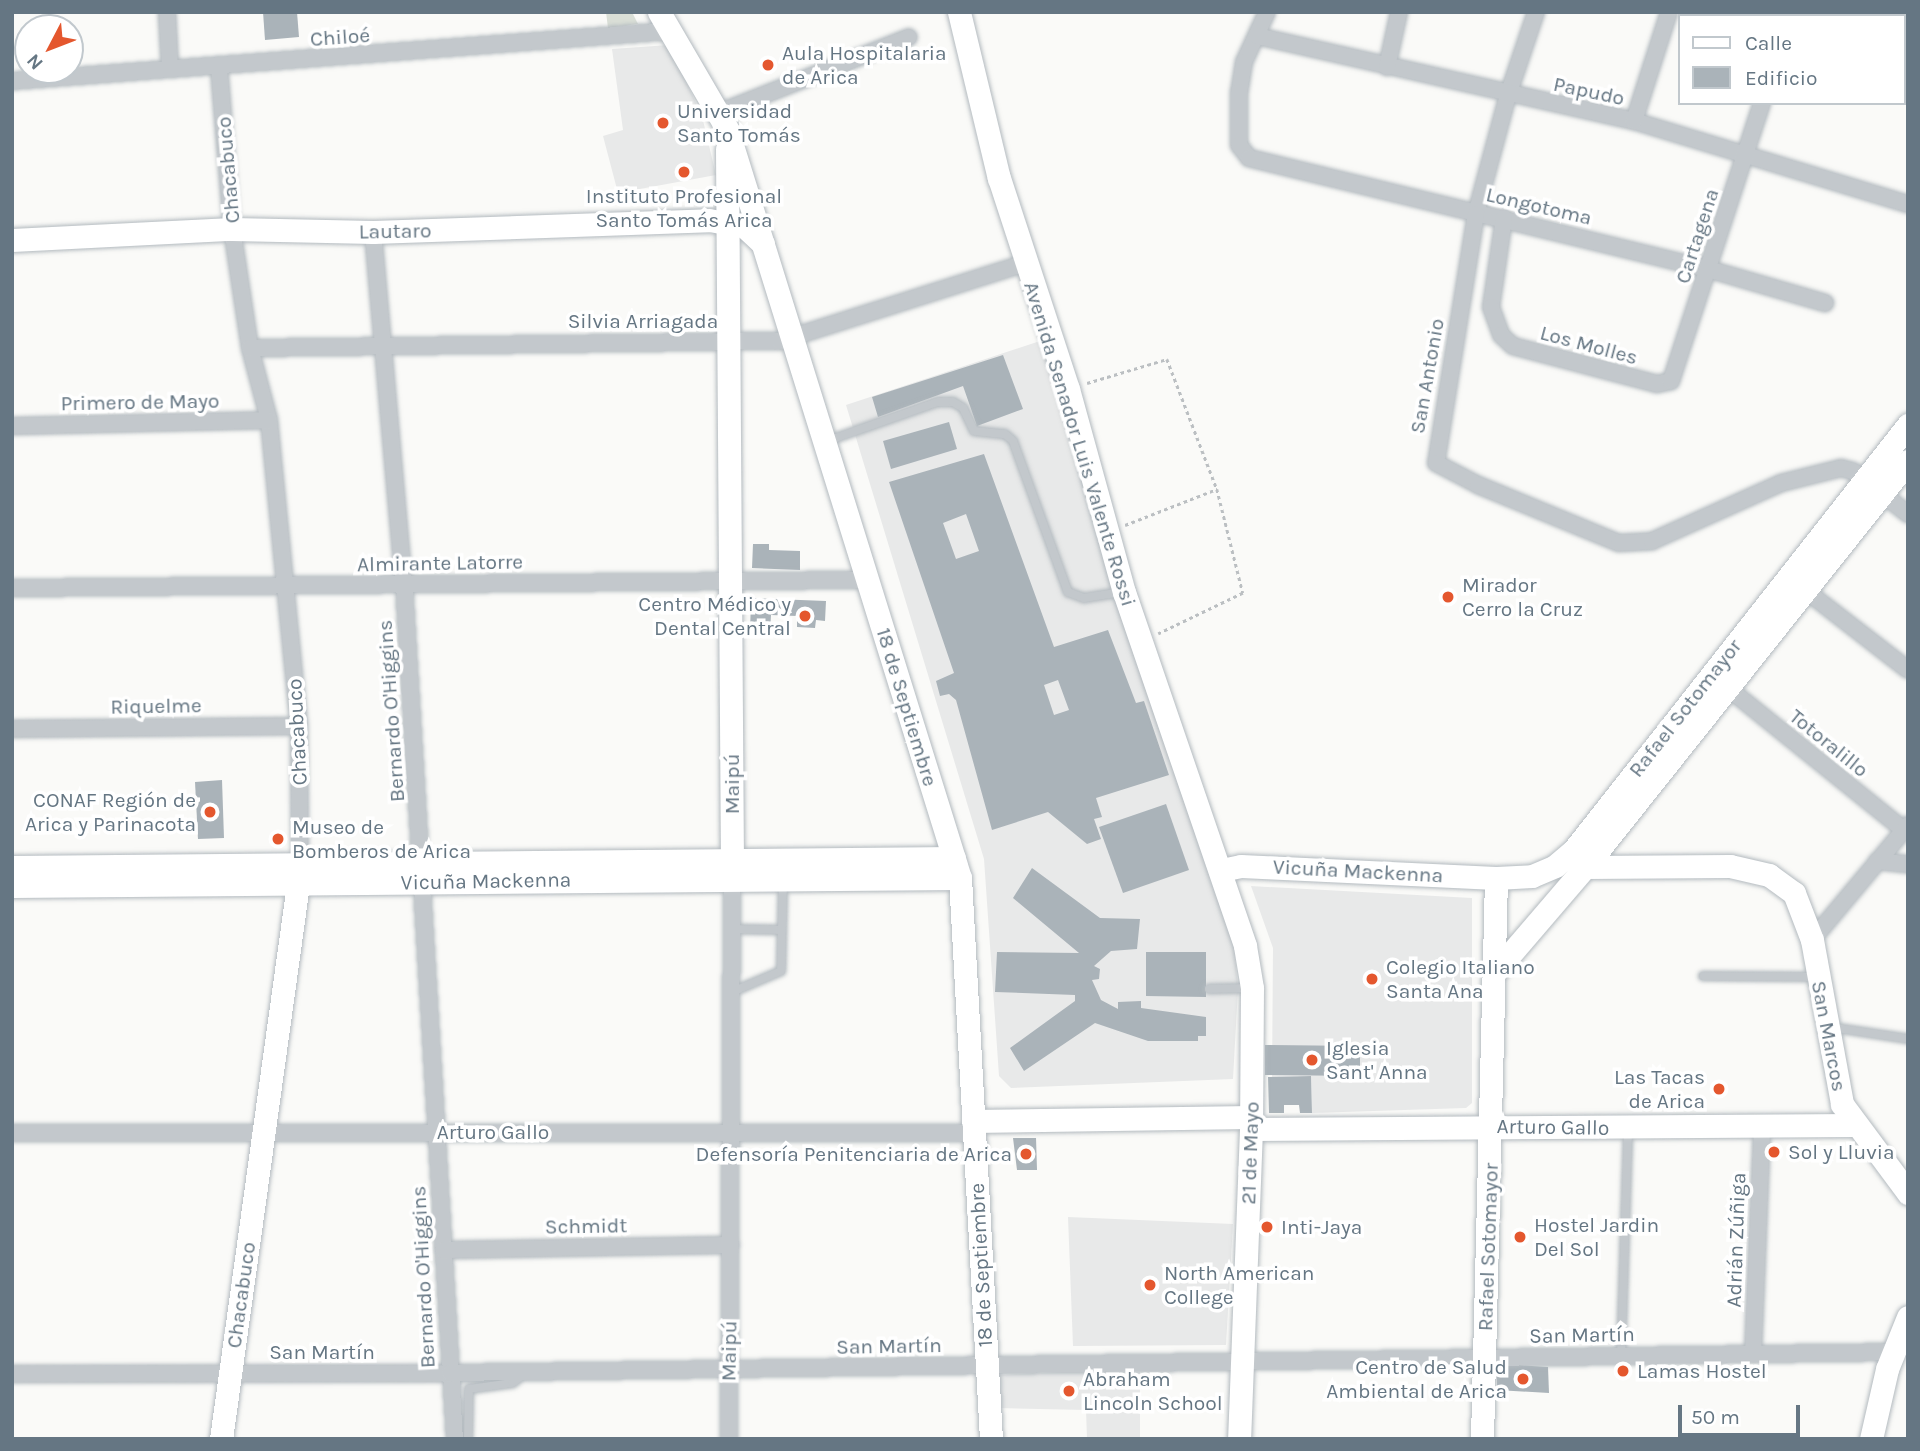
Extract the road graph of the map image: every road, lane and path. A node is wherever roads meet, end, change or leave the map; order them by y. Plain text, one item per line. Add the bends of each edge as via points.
1 (167, 12) edge
2 (959, 12) edge
3 (1267, 12) edge
4 (1399, 12) edge
5 (1536, 12) edge
6 (1669, 12) edge
7 (664, 22) edge
8 (1257, 36) junction
9 (909, 37) dead end
10 (219, 67) junction
11 (1387, 67) junction
12 (170, 69) junction
13 (12, 81) edge
14 (1508, 95) junction
15 (1761, 105) edge
16 (724, 121) junction
17 (1634, 121) junction
18 (1746, 153) junction
19 (1908, 204) edge
20 (1476, 214) junction
21 (1503, 218) junction
22 (727, 220) junction
23 (232, 229) junction
24 (373, 232) junction
25 (12, 240) edge
26 (766, 249) junction
27 (1023, 264) junction
28 (1708, 269) junction
29 (1825, 303) dead end
30 (794, 337) junction
31 (726, 342) junction
32 (383, 343) junction
33 (250, 348) junction
34 (1671, 381) joint
35 (1068, 389) junction
36 (269, 420) junction
37 (1908, 425) edge
38 (12, 426) edge
39 (827, 441) junction
40 (1908, 461) edge
41 (1864, 479) junction
42 (1217, 489) junction
43 (1883, 494) junction
44 (1908, 514) edge
45 (1107, 532) junction
46 (868, 580) junction
47 (733, 581) junction
48 (404, 584) junction
49 (286, 585) junction
50 (12, 588) edge
51 (1805, 590) junction
52 (1124, 592) junction
53 (1144, 641) junction
54 (1908, 670) edge
55 (1728, 688) junction
56 (299, 726) junction
57 (12, 729) edge
58 (1906, 827) edge
59 (1581, 839) junction
60 (1877, 861) junction
61 (1908, 864) edge
62 (12, 867) edge
63 (732, 867) junction
64 (957, 867) junction
65 (1585, 867) junction
66 (1222, 870) junction
67 (422, 872) junction
68 (299, 873) junction
69 (783, 877) junction
70 (1496, 878) junction
71 (12, 886) edge
72 (731, 929) junction
73 (782, 930) junction
74 (1811, 940) junction
75 (1495, 972) junction
76 (1703, 976) dead end
77 (1817, 976) junction
78 (1252, 988) junction
79 (1209, 989) dead end
80 (732, 992) junction
81 (1827, 1027) junction
82 (1908, 1039) edge
83 (1251, 1123) junction
84 (1854, 1125) junction
85 (1492, 1126) junction
86 (973, 1127) junction
87 (1628, 1128) junction
88 (1762, 1129) junction
89 (264, 1132) junction
90 (435, 1132) junction
91 (733, 1132) junction
92 (12, 1133) edge
93 (1908, 1193) edge
94 (731, 1245) junction
95 (443, 1250) junction
96 (1908, 1317) edge
97 (1892, 1352) junction
98 (1753, 1354) junction
99 (1621, 1356) junction
100 (1485, 1358) junction
101 (1243, 1361) junction
102 (987, 1365) junction
103 (729, 1369) junction
104 (526, 1372) junction
105 (230, 1373) junction
106 (450, 1373) junction
107 (12, 1374) edge
108 (222, 1439) edge
109 (455, 1439) edge
110 (468, 1439) edge
111 (729, 1439) edge
112 (991, 1439) edge
113 (1239, 1439) edge
114 (1482, 1439) edge
115 (1871, 1439) edge

1 - 12 street
2 - 27 main road, Avenida Senador Luis Valente Rossi
3 - 8 street
4 - 11 street
5 - 14 street, San Antonio
6 - 17 street
7 - 10 street, Chiloé
7 - 16 main road, 18 de Septiembre
8 - 11 street, Papudo
8 - 20 street, Longotoma via 1244,62 1239,92 1243,153
9 - 16 street
10 - 12 street, Chiloé
10 - 23 street, Chacabuco
11 - 14 street, Papudo
12 - 13 street, Chiloé
14 - 17 street, Papudo
14 - 20 street, San Antonio
15 - 18 street, Cartagena
16 - 22 main road, Maipú
16 - 26 main road, 18 de Septiembre
17 - 18 street, Papudo
18 - 19 street, Papudo
18 - 28 street, Cartagena
20 - 21 street, Longotoma
20 - 41 street, San Antonio via 1436,447 1436,463 1445,470 1607,540 1630,544 1652,541 1796,478 1841,468
21 - 28 street, Longotoma
21 - 34 street, Los Molles via 1491,307 1501,335 1513,346 1657,384
22 - 24 main road, Lautaro
22 - 26 main road via 752,232
22 - 31 main road, Maipú
23 - 24 main road, Lautaro
23 - 25 main road, Lautaro
23 - 33 street, Chacabuco
24 - 32 street, Bernardo O'Higgins
26 - 30 main road, 18 de Septiembre
27 - 30 street, Silvia Arriagada
27 - 35 main road, Avenida Senador Luis Valente Rossi
28 - 29 street, Longotoma
28 - 34 street, Cartagena
30 - 31 street, Silvia Arriagada
30 - 39 main road, 18 de Septiembre
31 - 32 street, Silvia Arriagada
31 - 47 main road, Maipú
32 - 33 street, Silvia Arriagada
32 - 48 street, Bernardo O'Higgins
33 - 36 street, Chacabuco
35 - 42 path via 1167,359
35 - 45 main road, Avenida Senador Luis Valente Rossi
36 - 38 street, Primero de Mayo
36 - 49 street, Chacabuco
37 - 41 main road, Rafael Sotomayor
39 - 46 main road, 18 de Septiembre
39 - 52 lane via 938,402 953,402 963,408 974,431 1005,434 1013,441 1068,592 1084,598
40 - 43 main road, Rafael Sotomayor
41 - 43 street
41 - 59 main road, Rafael Sotomayor
42 - 45 path
42 - 53 path via 1242,593
43 - 44 street
43 - 51 main road, Rafael Sotomayor
45 - 52 main road, Avenida Senador Luis Valente Rossi
46 - 47 street, Almirante Latorre
46 - 64 main road, 18 de Septiembre
47 - 48 street, Almirante Latorre
47 - 63 main road, Maipú
48 - 49 street, Almirante Latorre
48 - 67 street, Bernardo O'Higgins
49 - 50 street, Almirante Latorre
49 - 56 street, Chacabuco
51 - 54 street
51 - 55 main road, Rafael Sotomayor
52 - 53 main road, Avenida Senador Luis Valente Rossi
53 - 66 main road, Avenida Senador Luis Valente Rossi
55 - 58 street, Totoralillo
55 - 65 main road, Rafael Sotomayor
56 - 57 street, Riquelme
56 - 68 street, Chacabuco
58 - 60 street
59 - 65 main road via 1577,854
59 - 70 main road, Rafael Sotomayor via 1565,859 1543,872
60 - 61 street
60 - 74 street
62 - 68 main road, Vicuña Mackenna
63 - 64 main road, Vicuña Mackenna
63 - 67 main road, Vicuña Mackenna
63 - 69 main road, Vicuña Mackenna
63 - 72 street, Maipú
64 - 69 main road, Vicuña Mackenna
64 - 86 main road, 18 de Septiembre
65 - 74 main road, San Marcos via 1730,866 1781,881 1794,893
65 - 75 main road, Rafael Sotomayor
66 - 70 main road, Vicuña Mackenna via 1241,866
66 - 78 main road, 21 de Mayo via 1245,946
67 - 68 main road, Vicuña Mackenna
67 - 90 street, Bernardo O'Higgins
68 - 71 main road, Vicuña Mackenna
68 - 89 main road, Chacabuco
69 - 73 lane
70 - 75 main road, Rafael Sotomayor
72 - 73 lane
72 - 80 street, Maipú
73 - 80 lane via 781,971
74 - 77 main road, San Marcos
75 - 85 main road, Rafael Sotomayor
76 - 77 lane
77 - 81 main road, San Marcos
78 - 79 lane
78 - 83 main road, 21 de Mayo
80 - 91 street, Maipú
81 - 82 lane
81 - 84 main road, San Marcos via 1839,1094
83 - 85 main road, Arturo Gallo
83 - 86 main road, Arturo Gallo
83 - 101 main road, 21 de Mayo
84 - 88 main road, Arturo Gallo
84 - 93 main road, San Marcos
85 - 87 main road, Arturo Gallo
85 - 100 main road, Rafael Sotomayor
86 - 91 street, Arturo Gallo
86 - 102 main road, 18 de Septiembre
87 - 88 main road, Arturo Gallo
87 - 99 lane
88 - 98 street, Adrián Zúñiga
89 - 90 street, Arturo Gallo
89 - 92 street, Arturo Gallo
89 - 105 main road, Chacabuco
90 - 91 street, Arturo Gallo
90 - 95 street, Bernardo O'Higgins
91 - 94 street, Maipú
94 - 95 street, Schmidt
94 - 103 street, Maipú
95 - 106 street, Bernardo O'Higgins
96 - 97 main road
97 - 98 street, San Martín
97 - 115 main road
98 - 99 street, San Martín
99 - 100 street, San Martín
100 - 101 street, San Martín
100 - 114 main road, Rafael Sotomayor
101 - 102 street, San Martín
101 - 113 main road, 21 de Mayo
102 - 103 street, San Martín
102 - 112 main road, 18 de Septiembre
103 - 104 street, San Martín
103 - 111 street, Maipú
104 - 106 street, San Martín
104 - 110 lane via 513,1384 469,1389
105 - 106 street, San Martín
105 - 107 street, San Martín
105 - 108 main road, Chacabuco
106 - 109 street, Bernardo O'Higgins

